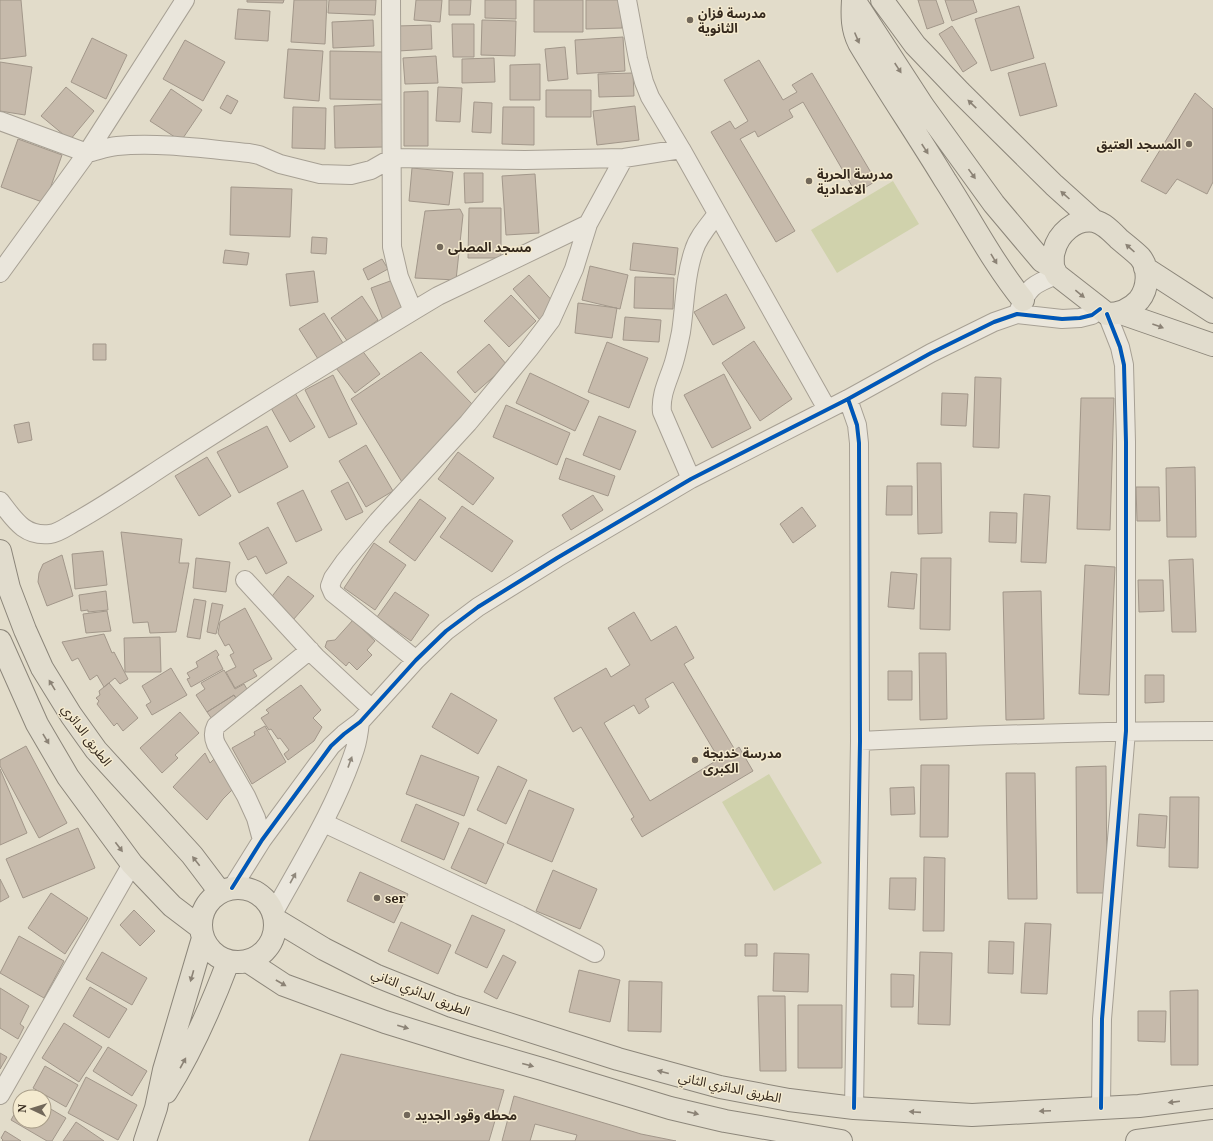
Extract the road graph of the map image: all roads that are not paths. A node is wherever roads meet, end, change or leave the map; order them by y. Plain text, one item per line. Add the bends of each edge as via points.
1 (185, 0) edge
2 (391, 0) edge
3 (627, 0) edge
4 (853, 0) edge
5 (882, 0) edge
6 (0, 121) edge
7 (681, 149) junction
8 (87, 153) junction
9 (392, 158) junction
10 (624, 158) junction
11 (717, 214) junction
12 (1094, 221) junction
13 (588, 224) junction
14 (1146, 268) junction
15 (1055, 271) junction
16 (0, 273) edge
17 (1020, 307) junction
18 (413, 310) junction
19 (1109, 312) junction
20 (1213, 312) edge
21 (1213, 345) edge
22 (848, 399) junction
23 (827, 409) junction
24 (691, 479) junction
25 (0, 501) edge
26 (0, 551) edge
27 (245, 580) dead end
28 (0, 641) edge
29 (310, 650) junction
30 (416, 660) junction
31 (372, 709) junction
32 (360, 722) junction
33 (1126, 731) junction
34 (1213, 731) edge
35 (860, 741) junction
36 (324, 823) junction
37 (262, 840) junction
38 (132, 864) junction
39 (226, 890) junction
40 (275, 916) junction
41 (202, 933) junction
42 (594, 953) dead end
43 (238, 962) junction
44 (0, 1095) edge
45 (1213, 1097) edge
46 (156, 1108) junction
47 (854, 1108) junction
48 (1101, 1108) junction
49 (1213, 1131) edge
50 (145, 1141) edge
51 (841, 1141) edge
52 (1136, 1141) edge

1 - 8 street
2 - 9 street
3 - 7 street via 644,82
4 -> 15 main road via 923,106 994,204 1034,252
4 -> 17 main road via 852,19 859,43 946,180
12 -> 5 main road via 955,87 915,45
6 - 8 street
7 - 10 street
7 - 11 street
8 - 9 street via 105,147 169,146 249,153 302,170 342,175 361,174
8 - 16 street
9 - 10 street
9 - 18 street via 392,247 399,277
10 - 13 street
11 - 23 street
11 - 24 street via 699,238 689,266 681,332 661,403 662,412
14 -> 12 main road via 1141,258 1104,225
12 - 15 main road via 1080,223 1068,229 1058,239 1053,252
13 - 18 street
13 - 30 street via 574,269 551,320 468,423 378,521 333,578 330,586 333,593
14 - 19 main road via 1147,282 1142,296 1134,306
14 - 20 main road
15 - 17 street via 1029,290
15 -> 19 main road
17 - 19 street via 1046,318 1080,318
17 - 22 street
18 - 25 street via 101,508 60,531 40,534 22,528
19 -> 21 main road
19 - 33 street via 1120,347 1124,371
22 - 23 street
22 - 35 street via 860,443
23 - 24 street
24 - 30 street via 478,607 446,631
39 -> 26 main road, الطريق الدائري via 96,750 71,715 42,668 25,630 9,588
27 - 29 street
28 -> 38 main road via 37,724 68,777
29 - 31 street
29 - 37 street via 214,730 216,744 246,796
30 - 31 street
31 - 32 street
36 -> 32 street via 356,747
32 - 37 street via 331,746
33 - 34 street
33 - 35 street
33 - 48 street via 1102,1019
35 - 47 street
40 -> 36 street
36 - 42 street via 520,915
37 - 39 street
38 - 41 main road
38 - 44 street
39 - 40 main road via 246,888 258,892 268,901
39 - 41 main road via 209,901 203,913
40 - 43 main road via 275,934 270,946 261,956
47 -> 40 main road, الطريق الدائري الثاني via 789,1100 720,1087 618,1059 452,1006 377,976 324,949
41 - 43 main road via 213,953
41 -> 46 main road
46 -> 43 main road
43 -> 51 main road via 284,985 385,1022 670,1108 725,1121
45 -> 48 main road, الطريق الدائري الثاني
46 - 50 main road
48 -> 47 main road, الطريق الدائري الثاني via 972,1115
49 - 52 main road

